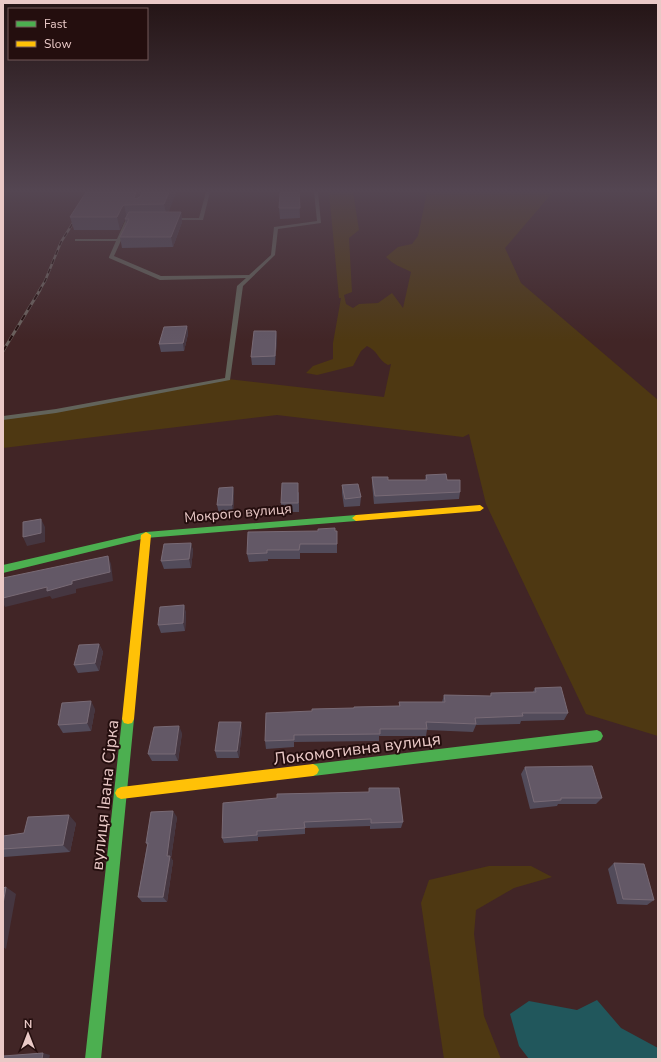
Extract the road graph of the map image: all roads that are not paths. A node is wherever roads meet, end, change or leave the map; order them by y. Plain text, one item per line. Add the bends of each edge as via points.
1 (118, 242) edge
2 (274, 242) edge
3 (250, 276) junction
4 (3, 418) edge
5 (480, 508) dead end
6 (146, 535) junction
7 (3, 569) edge
8 (597, 736) dead end
9 (121, 793) junction
10 (93, 1059) edge

1 - 3 lane via 111,256 160,278
2 - 3 lane via 273,255
3 - 4 lane via 240,286 228,379 56,411
5 - 6 street, Мокрого вулиця
6 - 7 street, Мокрого вулиця
6 - 9 street, вулиця Івана Сірка
8 - 9 street, Локомотивна вулиця
9 - 10 street, вулиця Івана Сірка

